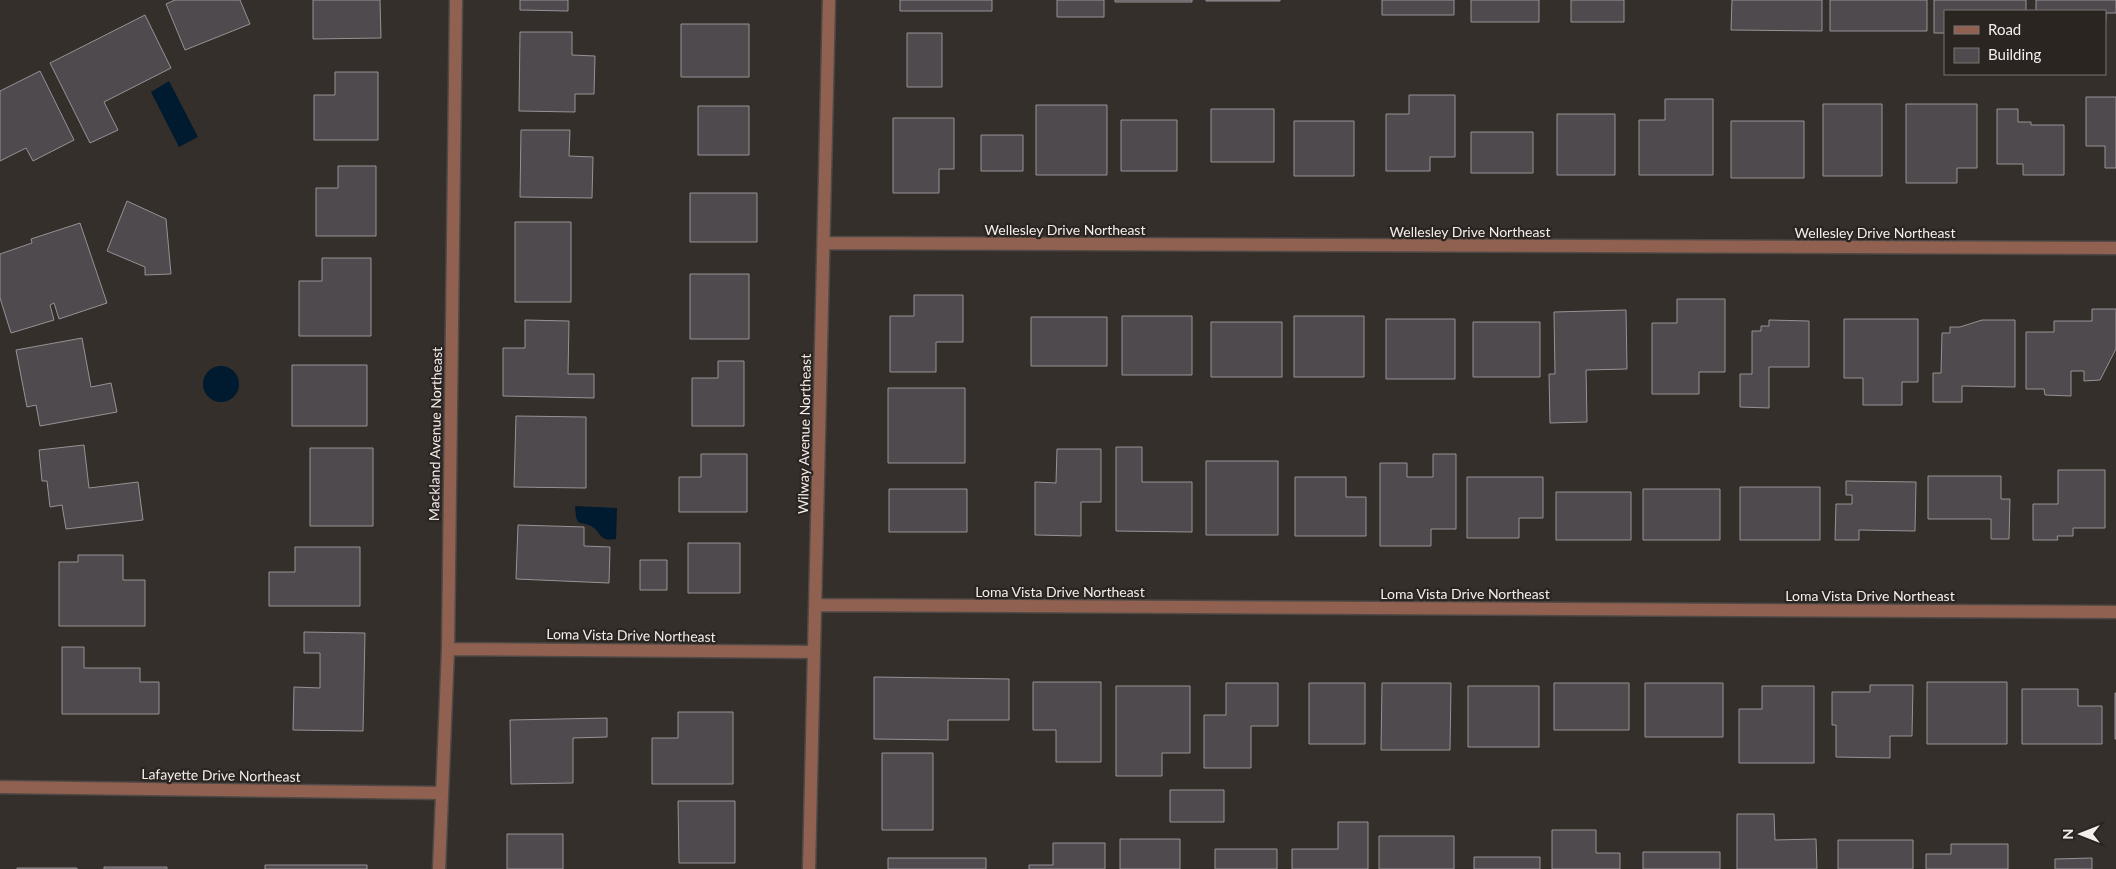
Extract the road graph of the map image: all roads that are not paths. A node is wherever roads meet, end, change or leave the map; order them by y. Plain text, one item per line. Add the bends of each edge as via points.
1 (456, 0) edge
2 (829, 0) edge
3 (824, 243) junction
4 (2116, 248) edge
5 (815, 605) junction
6 (2116, 612) edge
7 (448, 649) junction
8 (814, 652) junction
9 (0, 787) edge
10 (441, 793) junction
11 (439, 869) edge
12 (809, 869) edge

1 - 7 street, Mackland Avenue Northeast
2 - 3 street, Wilway Avenue Northeast
3 - 4 street, Wellesley Drive Northeast
3 - 5 street, Wilway Avenue Northeast
5 - 6 street, Loma Vista Drive Northeast
5 - 8 street, Wilway Avenue Northeast
7 - 8 street, Loma Vista Drive Northeast
7 - 10 street, Mackland Avenue Northeast
8 - 12 street, Wilway Avenue Northeast
9 - 10 street, Lafayette Drive Northeast
10 - 11 street, Mackland Avenue Northeast

